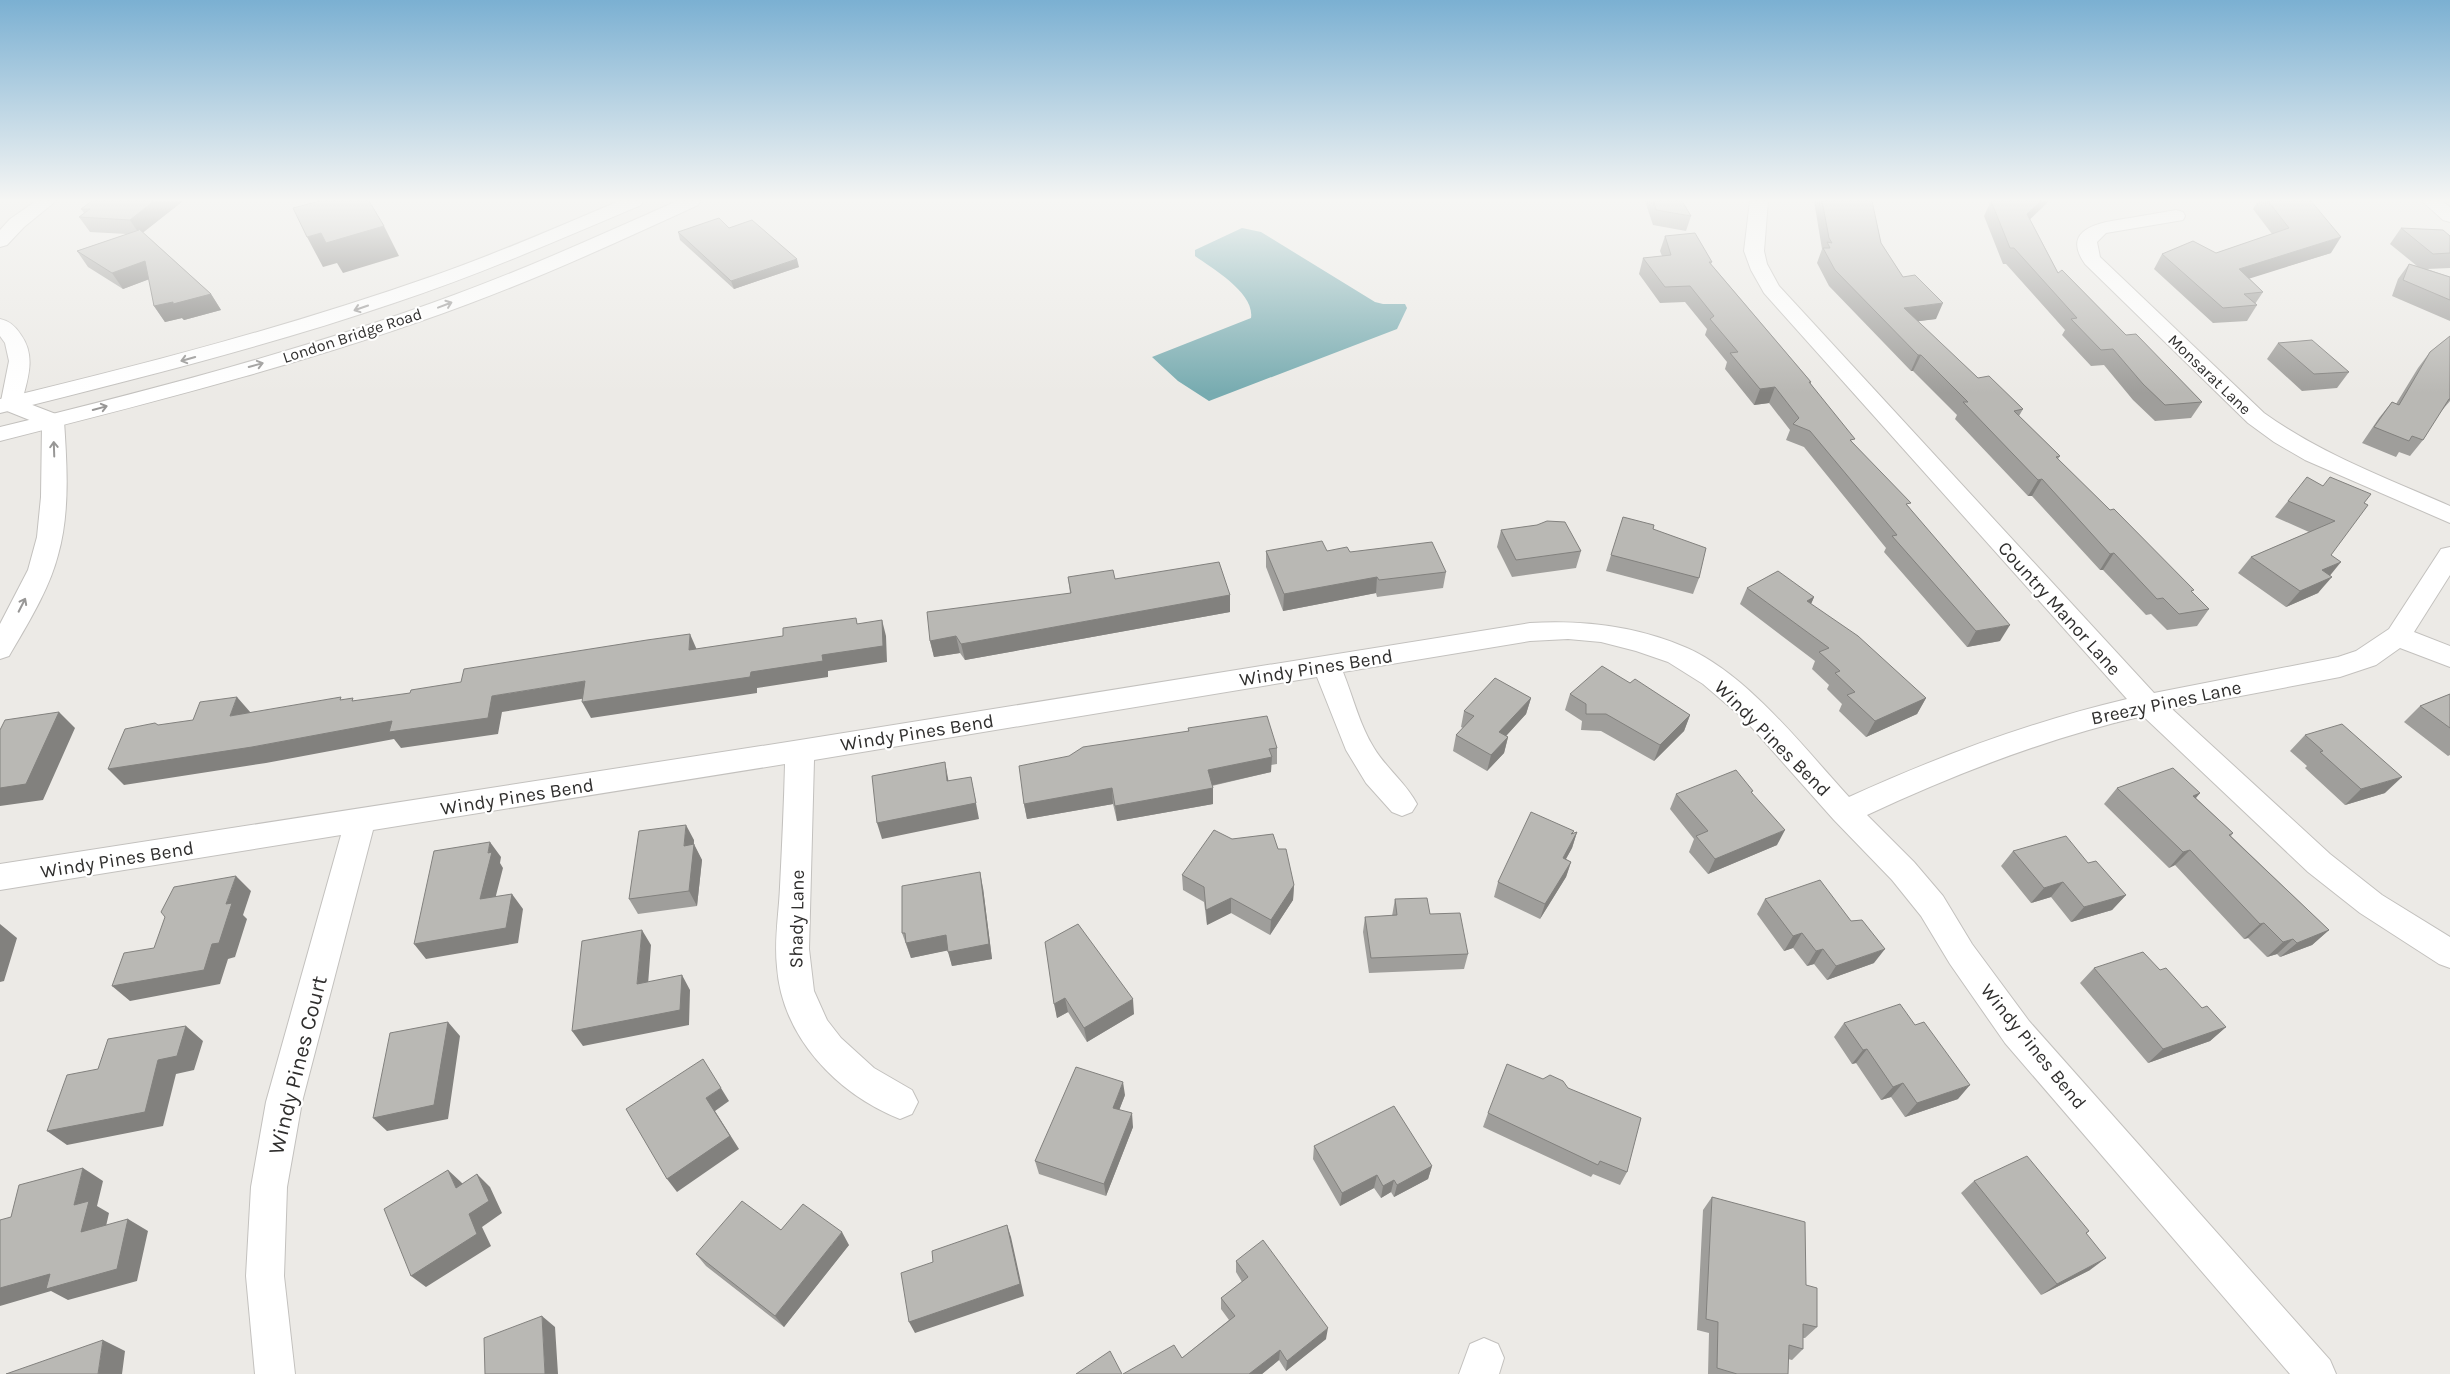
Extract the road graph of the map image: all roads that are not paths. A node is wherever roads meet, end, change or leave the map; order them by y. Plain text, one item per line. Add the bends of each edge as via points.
1 (478, 265) edge
2 (546, 265) edge
3 (1757, 265) edge
4 (2097, 265) edge
5 (0, 325) edge
6 (3, 407) edge
7 (53, 421) junction
8 (0, 434) edge
9 (2450, 515) edge
10 (2450, 555) edge
11 (2398, 636) junction
12 (0, 649) edge
13 (2450, 657) edge
14 (1326, 666) junction
15 (2147, 704) junction
16 (800, 751) junction
17 (1402, 804) dead end
18 (1845, 812) junction
19 (360, 821) junction
20 (0, 877) edge
21 (2450, 954) edge
22 (900, 1102) dead end
23 (275, 1374) edge
24 (2316, 1374) edge

1 -> 6 street, London Bridge Road via 354,310 174,363
7 -> 2 street, London Bridge Road via 317,348 427,312
3 - 15 street, Country Manor Lane via 1771,289
4 - 9 street, Monsarat Lane via 2269,428 2313,455
5 - 6 street via 14,338 20,354 20,368
6 - 7 street
7 - 8 street, London Bridge Road
12 -> 7 street via 41,569 50,537
10 - 11 street, Breezy Pines Lane
11 - 13 street
11 - 15 street, Breezy Pines Lane via 2366,658 2340,667
14 - 16 street, Windy Pines Bend
14 - 17 street via 1360,750 1376,775
14 - 18 street, Windy Pines Bend via 1530,632 1568,630 1640,642 1678,655 1713,677 1754,713
15 - 18 street, Breezy Pines Lane via 1999,746 1926,774
15 - 21 street, Country Manor Lane via 2320,863 2371,904
16 - 19 street, Windy Pines Bend
16 - 22 street, Shady Lane via 793,968 802,1006 821,1040 848,1071
18 - 24 street, Windy Pines Bend via 1903,870 1932,906 1961,954 2017,1032
19 - 20 street, Windy Pines Bend
19 - 23 street, Windy Pines Court via 284,1102 269,1186 265,1276

